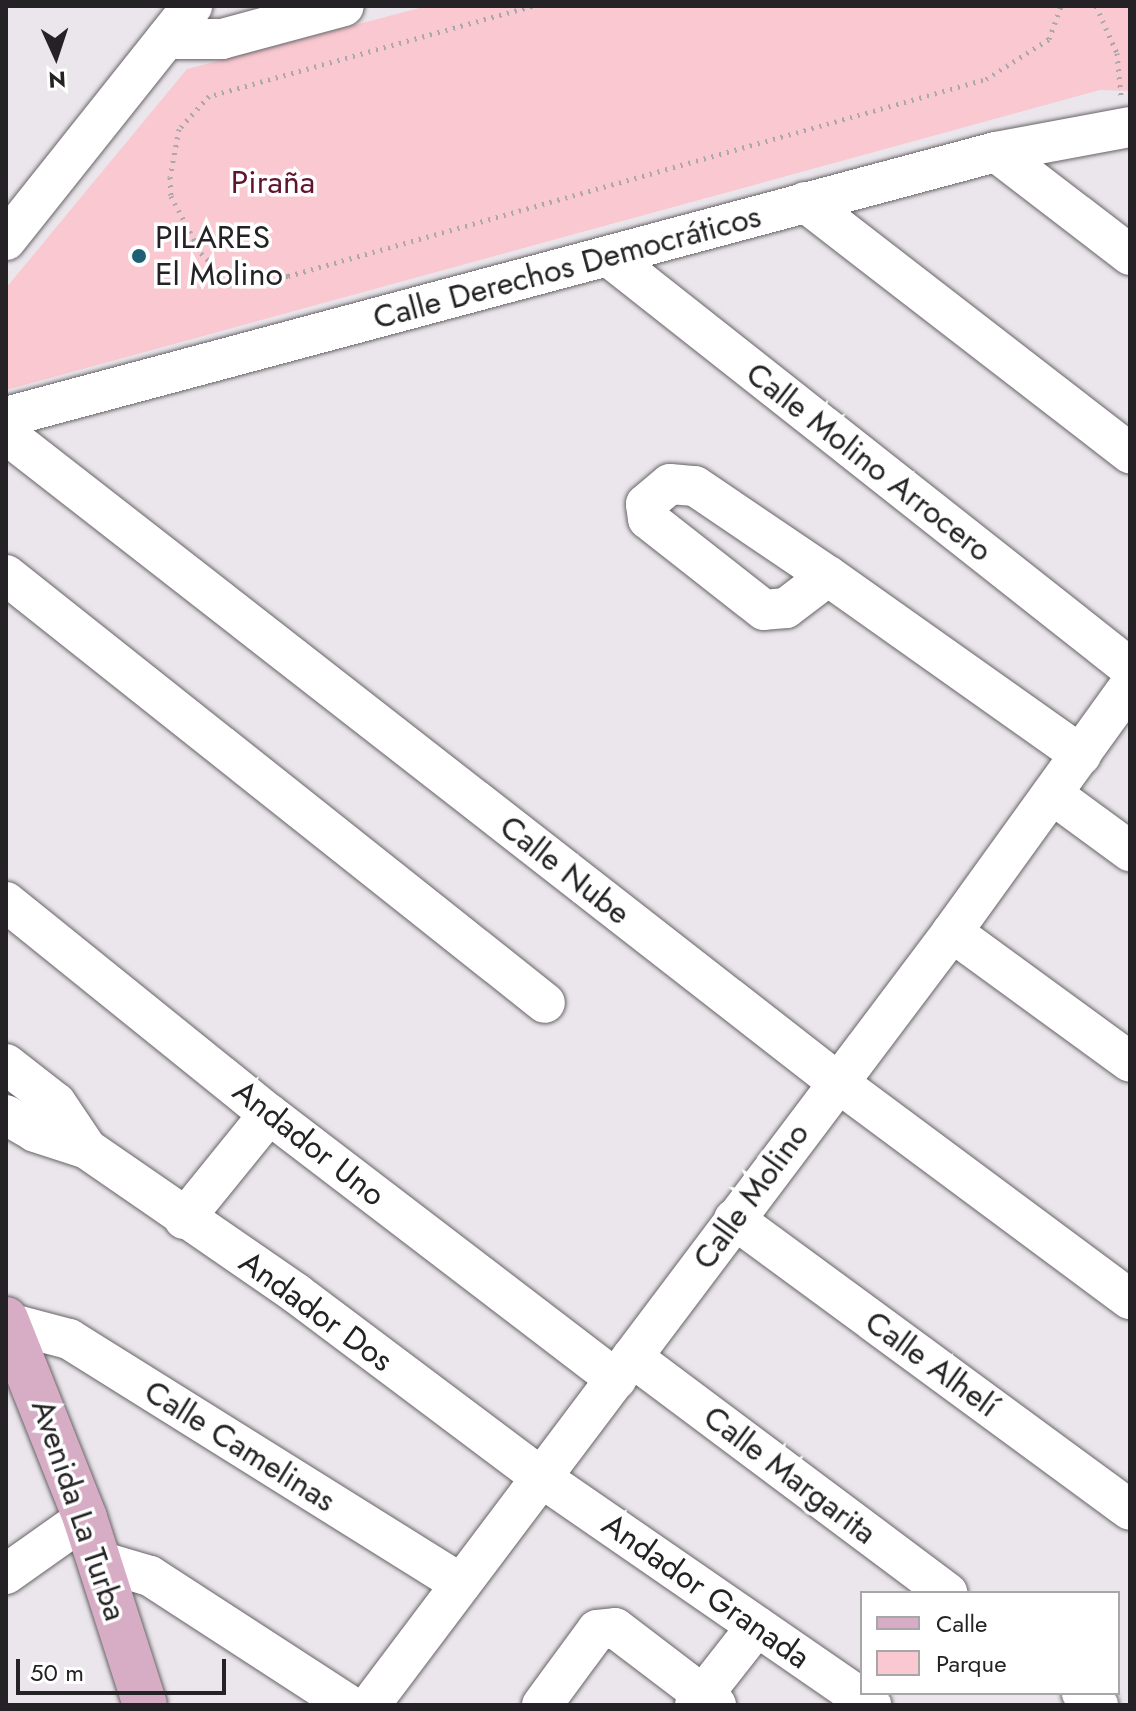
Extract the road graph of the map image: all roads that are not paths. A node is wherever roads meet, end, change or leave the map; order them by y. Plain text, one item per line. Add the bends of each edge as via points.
1 (192, 6) edge
2 (344, 6) edge
3 (166, 39) junction
4 (1127, 126) edge
5 (996, 152) junction
6 (805, 202) junction
7 (6, 240) edge
8 (1130, 255) edge
9 (608, 256) junction
10 (6, 417) edge
11 (6, 434) edge
12 (1130, 453) edge
13 (6, 575) edge
14 (828, 576) dead end
15 (1130, 668) edge
16 (1130, 685) edge
17 (1081, 755) junction
18 (1052, 794) junction
19 (1130, 851) edge
20 (6, 902) edge
21 (952, 932) junction
22 (545, 1003) dead end
23 (1130, 1062) edge
24 (6, 1064) edge
25 (836, 1081) junction
26 (269, 1114) junction
27 (6, 1115) edge
28 (87, 1149) junction
29 (184, 1219) junction
30 (734, 1219) junction
31 (1130, 1299) edge
32 (9, 1322) edge
33 (624, 1368) junction
34 (542, 1478) junction
35 (1130, 1510) edge
36 (85, 1518) junction
37 (99, 1561) junction
38 (6, 1574) edge
39 (461, 1584) junction
40 (945, 1591) edge
41 (757, 1626) junction
42 (705, 1701) edge
43 (145, 1705) edge
44 (349, 1705) edge
45 (370, 1705) edge
46 (542, 1705) edge
47 (871, 1705) edge

1 - 3 street
2 - 3 street via 222,39
3 - 7 street
4 - 5 street, Calle Derechos Democráticos
5 - 6 street, Calle Derechos Democráticos
5 - 8 street
6 - 9 street, Calle Derechos Democráticos
6 - 12 street
9 - 10 street, Calle Derechos Democráticos
9 - 15 street, Calle Molino Arrocero
11 - 25 street, Calle Nube
13 - 22 street
14 - 17 street
16 - 17 street, Calle Molino
17 - 18 street, Calle Molino
18 - 19 street
18 - 21 street, Calle Molino
20 - 26 street, Andador Uno
21 - 23 street
21 - 25 street, Calle Molino
24 - 28 street, Andador Dos via 56,1103
25 - 30 street, Calle Molino
25 - 31 street, Calle Nube
26 - 29 street
26 - 33 street, Andador Uno
27 - 28 street, Andador Dos via 35,1132
28 - 29 street, Andador Dos
29 - 34 street, Andador Dos via 297,1294
30 - 33 street, Calle Molino
30 - 35 street, Calle Alhelí
32 - 36 main road, Avenida La Turba
32 - 39 street, Calle Camelinas via 69,1339
33 - 34 street, Calle Molino
33 - 40 street, Calle Margarita
34 - 39 street, Calle Molino
34 - 41 street, Andador Granada
36 - 37 main road, Avenida La Turba
36 - 38 street
37 - 43 main road, Avenida La Turba
37 - 44 street via 150,1576
39 - 45 street, Calle Molino
41 - 42 street
41 - 47 street, Andador Granada
42 - 46 street via 615,1628 597,1630

